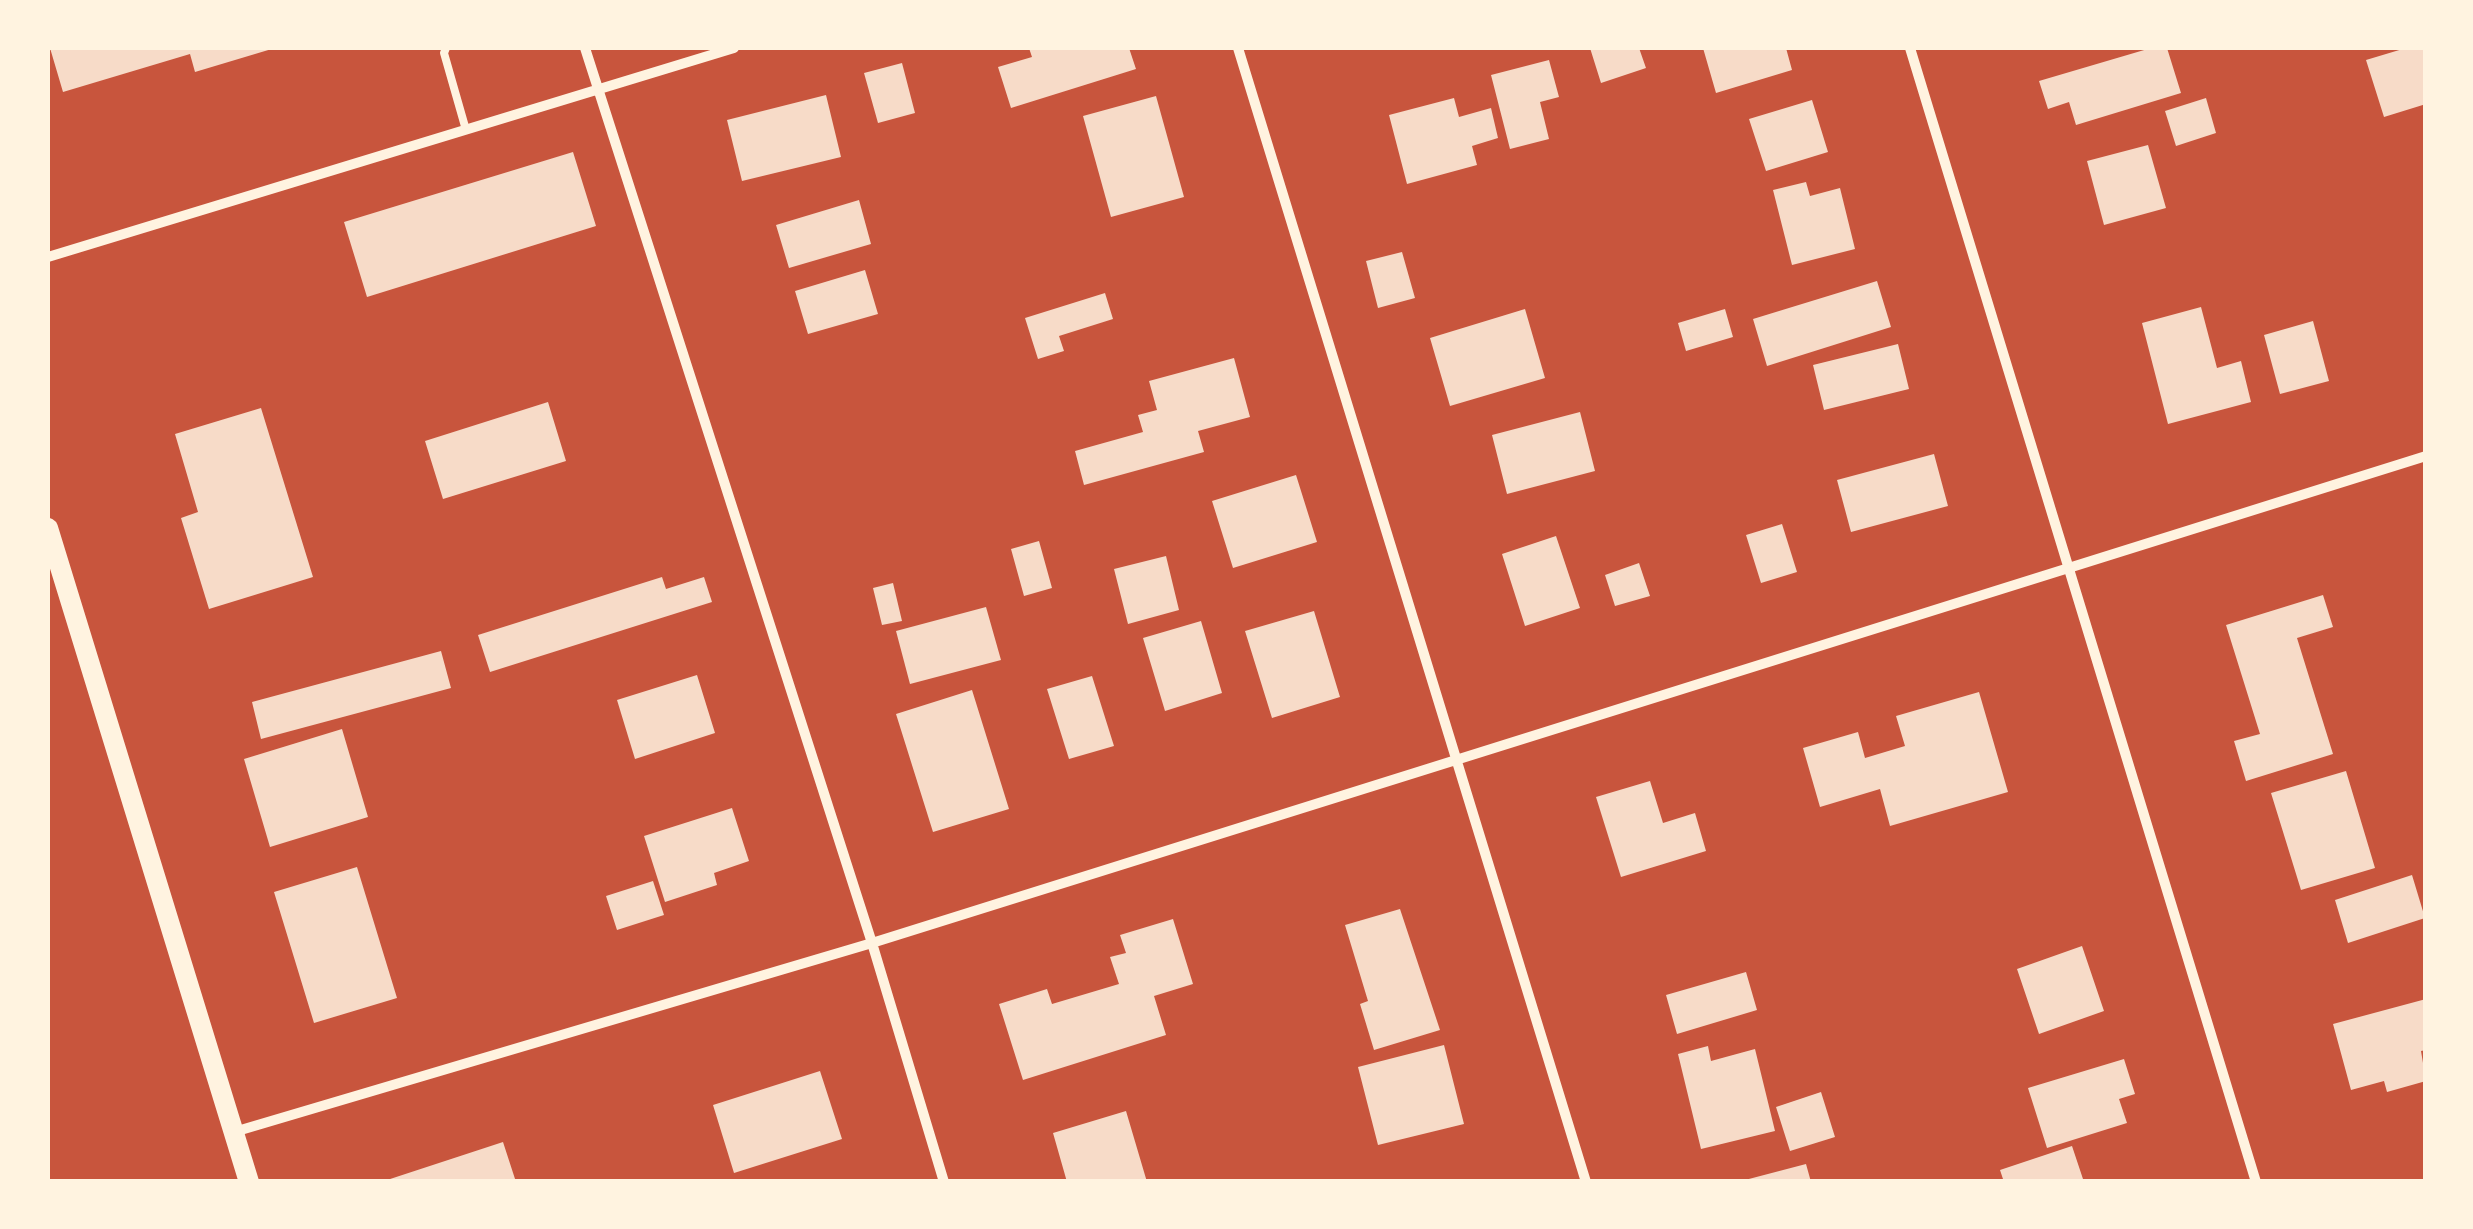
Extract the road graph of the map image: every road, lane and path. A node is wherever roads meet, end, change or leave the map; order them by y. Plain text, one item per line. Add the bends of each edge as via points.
1 (446, 48) edge
2 (584, 48) edge
3 (734, 48) edge
4 (1238, 48) edge
5 (1910, 48) edge
6 (597, 90) junction
7 (466, 130) junction
8 (48, 257) edge
9 (2426, 456) edge
10 (48, 528) edge
11 (2069, 568) junction
12 (1457, 762) junction
13 (872, 943) junction
14 (234, 1132) junction
15 (249, 1182) edge
16 (944, 1182) edge
17 (1586, 1182) edge
18 (2256, 1182) edge

1 - 7 lane
2 - 6 street
3 - 6 street
4 - 12 street
5 - 11 street
6 - 7 street
6 - 13 street
7 - 8 street
9 - 11 street
10 - 14 main road
11 - 12 street
11 - 18 street
12 - 13 street
12 - 17 street
13 - 14 street
13 - 16 street
14 - 15 main road

